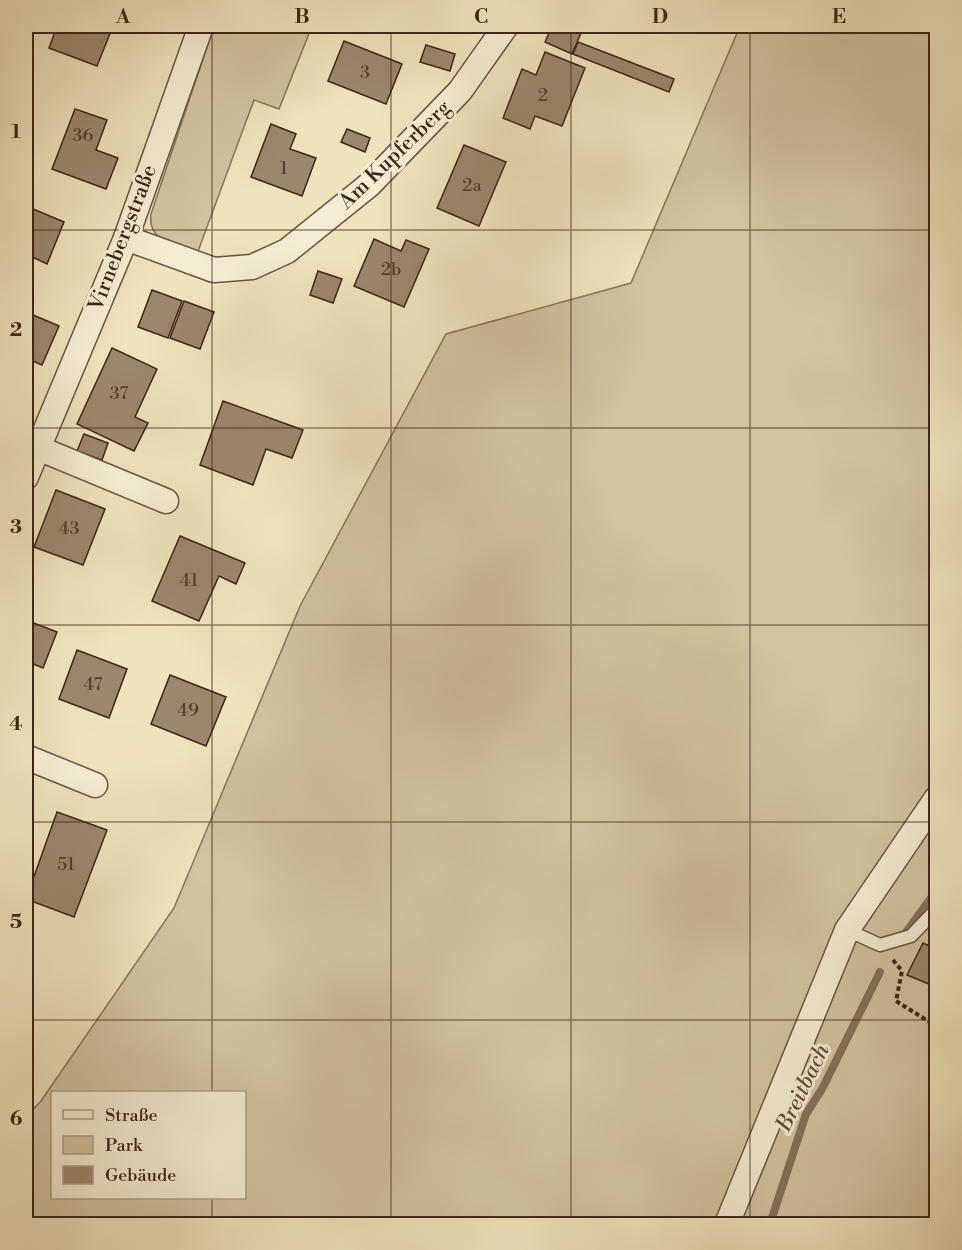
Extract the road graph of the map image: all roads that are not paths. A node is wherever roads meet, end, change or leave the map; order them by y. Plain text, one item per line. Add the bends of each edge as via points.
1 (201, 26) edge
2 (506, 26) edge
3 (126, 238) junction
4 (38, 448) junction
5 (26, 477) edge
6 (166, 501) dead end
7 (26, 757) edge
8 (94, 784) dead end
9 (936, 799) edge
10 (936, 910) edge
11 (847, 930) junction
12 (727, 1224) edge

1 - 3 street, Virnebergstraße
2 - 3 street, Am Kupferberg via 460,91 386,168 287,251 252,267 214,270
3 - 4 street, Virnebergstraße
4 - 5 street, Virnebergstraße
4 - 6 street
7 - 8 street
9 - 11 street
10 - 11 lane via 911,936 880,945
11 - 12 street

